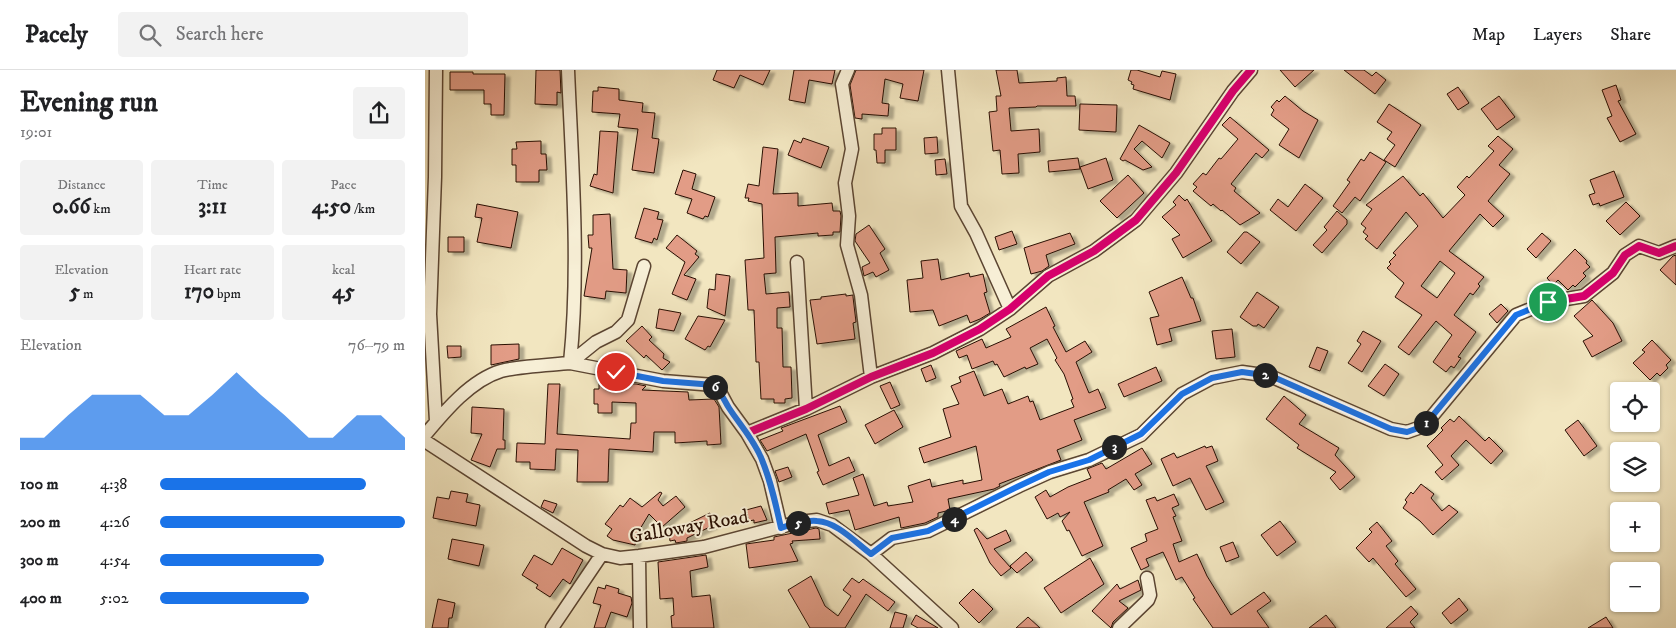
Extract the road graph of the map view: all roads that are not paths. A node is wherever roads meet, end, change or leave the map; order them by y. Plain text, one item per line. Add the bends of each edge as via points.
1 (436, 70) edge
2 (568, 70) edge
3 (848, 70) edge
4 (948, 70) edge
5 (1251, 70) edge
6 (429, 214) edge
7 (1676, 246) edge
8 (797, 262) dead end
9 (644, 266) dead end
10 (1010, 310) junction
11 (569, 363) junction
12 (871, 376) junction
13 (806, 408) junction
14 (436, 421) junction
15 (747, 432) junction
16 (425, 435) edge
17 (425, 441) edge
18 (781, 528) junction
19 (602, 554) junction
20 (871, 554) junction
21 (639, 556) junction
22 (1147, 578) dead end
23 (552, 628) edge
24 (640, 628) edge
25 (952, 628) edge
26 (1119, 628) edge

1 - 6 street via 435,177
2 - 11 street via 574,195 574,326
3 - 12 street via 843,84 851,150 845,183 849,216 847,245 861,295
4 - 10 street via 961,206
5 - 10 street via 1136,220 1094,251 1048,276
6 - 14 street
7 - 20 street via 1659,253 1639,246 1625,255 1613,273 1585,296 1548,302 1516,315 1424,426 1407,432 1391,429 1271,376 1242,372 1212,378 1182,394 1141,434 1089,460 1049,472 928,531 892,538
8 - 13 street
9 - 11 street via 627,320 616,332 596,342
10 - 12 street via 933,353
11 - 14 street via 501,371 477,381
11 - 15 street via 663,381 714,385
12 - 13 street
13 - 15 street
14 - 16 street
15 - 18 street via 770,481
17 - 19 street, Galloway Road
18 - 20 street, Galloway Road via 817,520 832,525
18 - 21 street, Galloway Road via 703,547
19 - 21 street, Galloway Road via 620,558
19 - 23 street
20 - 25 street, Galloway Road
21 - 24 street
22 - 26 street via 1148,600

